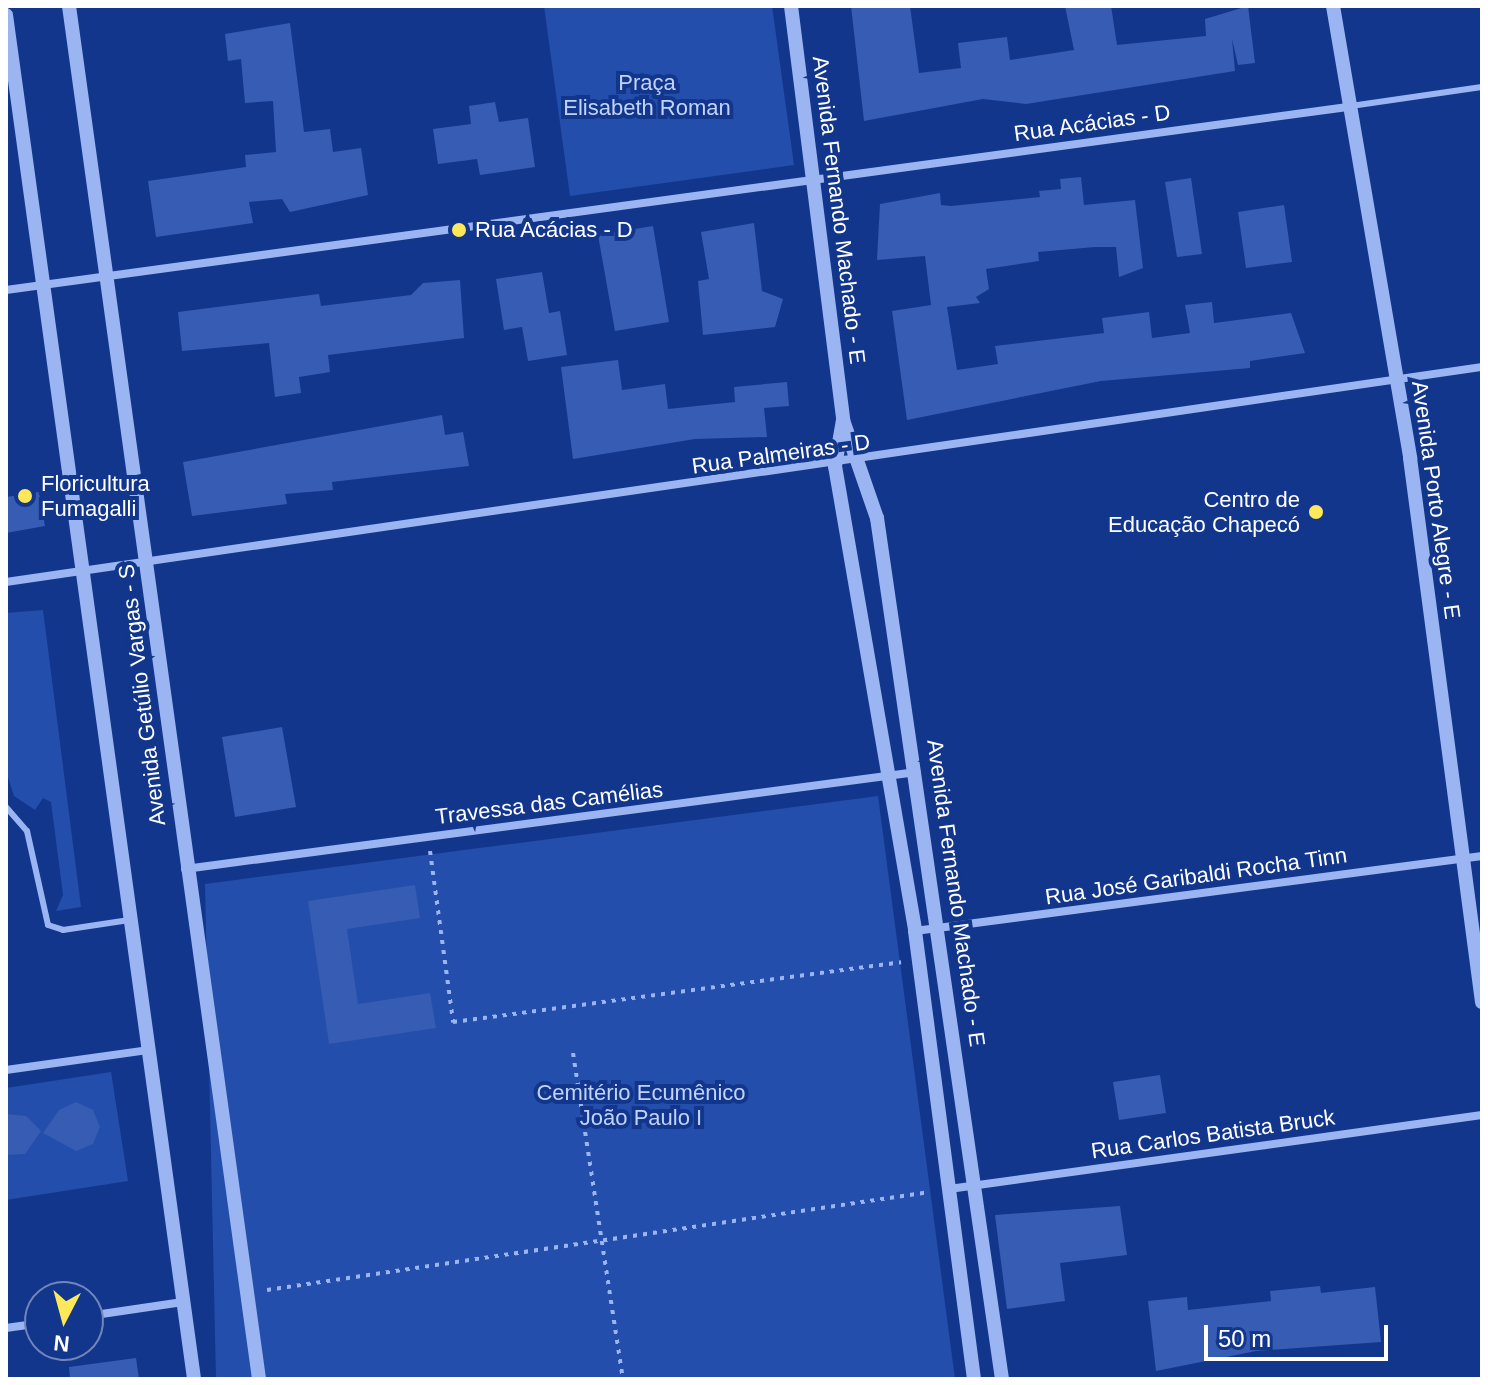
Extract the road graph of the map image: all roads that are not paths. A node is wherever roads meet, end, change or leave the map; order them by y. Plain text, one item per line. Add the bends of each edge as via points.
1 (69, 6) edge
2 (791, 6) edge
3 (1333, 6) edge
4 (6, 15) edge
5 (1482, 87) edge
6 (1348, 107) junction
7 (814, 180) junction
8 (108, 276) junction
9 (42, 285) junction
10 (6, 290) edge
11 (1482, 367) edge
12 (1396, 381) junction
13 (843, 420) junction
14 (863, 461) junction
15 (835, 466) junction
16 (148, 559) junction
17 (83, 569) junction
18 (6, 582) edge
19 (917, 771) junction
20 (887, 776) junction
21 (6, 807) edge
22 (1482, 856) edge
23 (1463, 859) junction
24 (184, 869) junction
25 (129, 920) junction
26 (939, 928) junction
27 (915, 931) junction
28 (1482, 1002) edge
29 (148, 1050) junction
30 (6, 1070) edge
31 (1482, 1115) edge
32 (975, 1185) junction
33 (949, 1189) junction
34 (183, 1302) junction
35 (104, 1314) edge
36 (194, 1379) edge
37 (259, 1379) edge
38 (974, 1379) edge
39 (1002, 1379) edge

1 - 8 street, Avenida Getúlio Vargas - S
2 - 7 street, Avenida Fernando Machado - E
3 - 6 street, Avenida Porto Alegre - E
4 - 9 street, Avenida Getúlio Vargas - S
5 - 6 lane, Rua Acácias - D
6 - 7 street, Rua Acácias - D
6 - 12 street, Avenida Porto Alegre - E
7 - 8 street, Rua Acácias - D
7 - 13 street, Avenida Fernando Machado - E
8 - 9 street, Rua Acácias - D
8 - 16 street, Avenida Getúlio Vargas - S
9 - 10 street, Rua Acácias - D
9 - 17 street, Avenida Getúlio Vargas - S
11 - 12 street, Rua Palmeiras - D
12 - 14 street, Rua Palmeiras - D
12 - 23 street, Avenida Porto Alegre - E
13 - 14 street, Avenida Fernando Machado - E
13 - 15 street, Avenida Fernando Machado - E
14 - 15 street, Rua Palmeiras - D
14 - 19 street, Avenida Fernando Machado - E
15 - 16 street, Rua Palmeiras - D
15 - 20 street, Avenida Fernando Machado - E
16 - 17 street, Rua Palmeiras - D
16 - 24 street, Avenida Getúlio Vargas - S
17 - 18 street, Rua Palmeiras - D
17 - 25 street, Avenida Getúlio Vargas - S
19 - 20 street, Travessa das Camélias
19 - 26 street, Avenida Fernando Machado - E
20 - 24 street, Travessa das Camélias
20 - 27 street, Avenida Fernando Machado - E
21 - 25 lane via 27,831 48,925 63,930
22 - 23 street, Rua José Garibaldi Rocha Tinn
23 - 26 street, Rua José Garibaldi Rocha Tinn
23 - 28 street, Avenida Porto Alegre - E
24 - 37 street, Avenida Getúlio Vargas - S
25 - 29 street, Avenida Getúlio Vargas - S
26 - 27 street, Rua José Garibaldi Rocha Tinn
26 - 32 street, Avenida Fernando Machado - E
27 - 33 street, Avenida Fernando Machado - E
29 - 30 street
29 - 34 street, Avenida Getúlio Vargas - S
31 - 32 street, Rua Carlos Batista Bruck
32 - 33 street, Rua Carlos Batista Bruck
32 - 39 street, Avenida Fernando Machado - E
33 - 38 street, Avenida Fernando Machado - E
34 - 35 street
34 - 36 street, Avenida Getúlio Vargas - S

